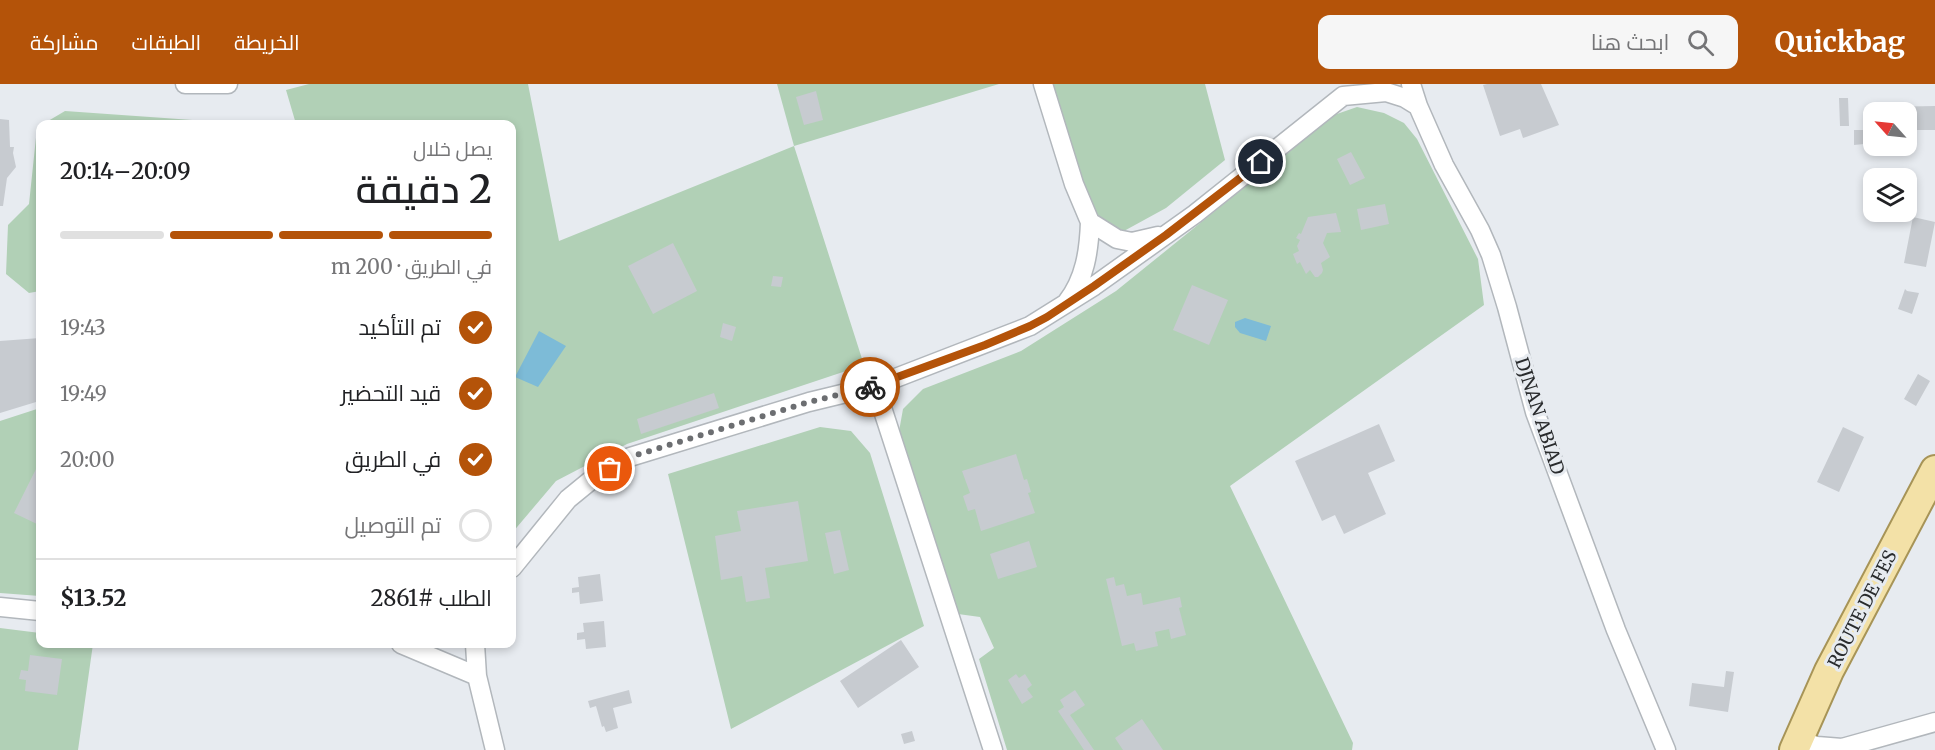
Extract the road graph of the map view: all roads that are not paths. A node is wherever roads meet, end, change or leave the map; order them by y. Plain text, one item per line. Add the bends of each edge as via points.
1 (185, 84) edge
2 (228, 84) edge
3 (1043, 84) edge
4 (1411, 84) edge
5 (1347, 90) edge
6 (1418, 106) junction
7 (1090, 222) junction
8 (1166, 235) junction
9 (1064, 307) junction
10 (874, 386) junction
11 (1935, 470) edge
12 (516, 563) edge
13 (0, 607) edge
14 (36, 611) edge
15 (410, 648) edge
16 (475, 648) edge
17 (477, 676) junction
18 (1935, 722) edge
19 (1796, 745) edge
20 (495, 750) edge
21 (993, 750) edge
22 (1666, 750) edge

1 - 2 street
3 - 7 street
4 - 6 street, DJNAN ABIAD
5 - 6 street via 1386,92
5 - 8 street
6 - 22 street, DJNAN ABIAD via 1491,255 1535,412 1616,630
7 - 8 street via 1117,239 1132,242
7 - 9 street via 1083,272
8 - 9 street
9 - 10 street via 1030,326
10 - 12 street via 630,457 590,481 568,500
10 - 21 street
11 - 19 main road, ROUTE DE FES via 1829,671
13 - 14 street
15 - 17 street
16 - 17 street
17 - 20 street
18 - 19 street via 1842,748

